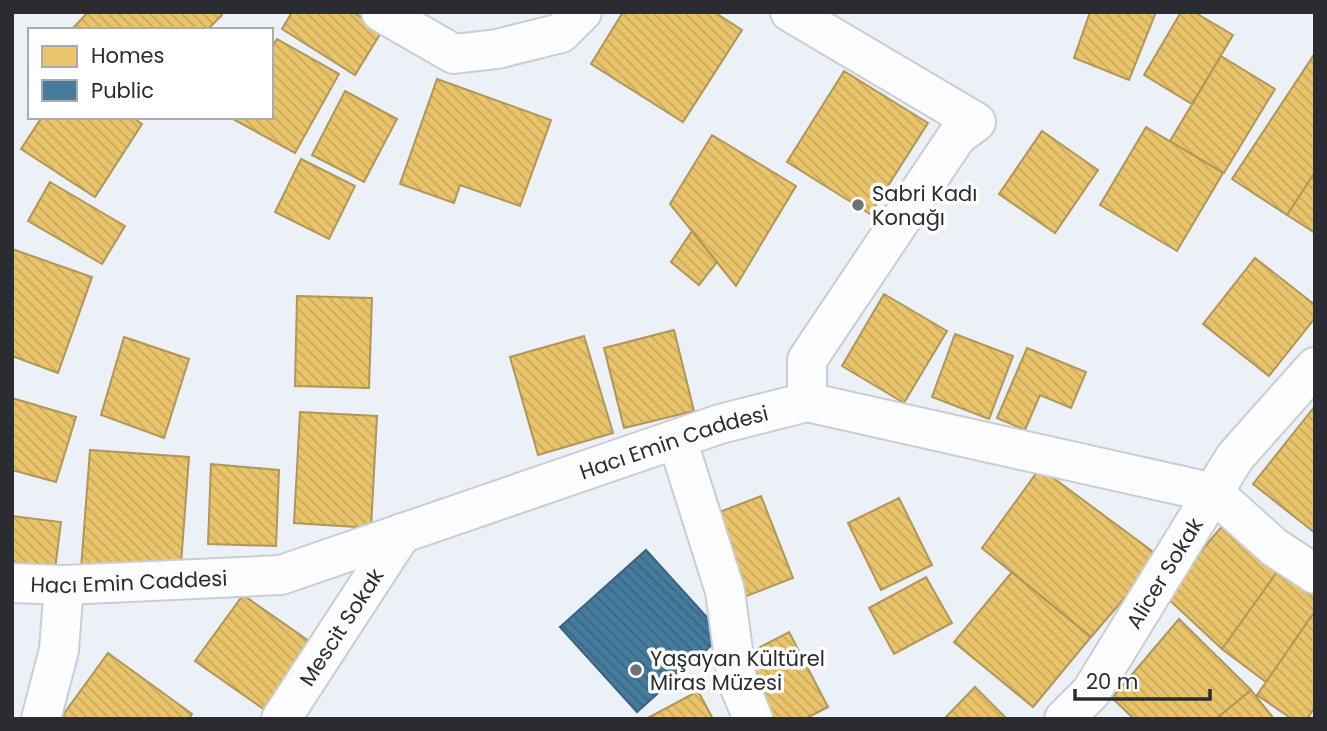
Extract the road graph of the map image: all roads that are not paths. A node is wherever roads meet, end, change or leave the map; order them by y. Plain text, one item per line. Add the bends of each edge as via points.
1 (381, 12) edge
2 (582, 12) edge
3 (790, 12) edge
4 (1315, 367) edge
5 (807, 402) junction
6 (677, 439) junction
7 (1213, 493) junction
8 (402, 533) junction
9 (1315, 573) edge
10 (12, 583) edge
11 (64, 585) junction
12 (41, 719) edge
13 (281, 719) edge
14 (753, 719) edge
15 (1064, 719) edge

1 - 2 street via 454,54 561,33
3 - 5 street via 976,122 957,136 807,360
4 - 7 street, Alicer Sokak via 1235,457
5 - 6 street, Hacı Emin Caddesi
5 - 7 street, Hacı Emin Caddesi
6 - 8 street, Hacı Emin Caddesi
6 - 14 street via 725,591 737,680
7 - 9 street, Hacı Emin Caddesi via 1274,547
7 - 15 street, Alicer Sokak via 1091,692
8 - 11 street, Hacı Emin Caddesi via 281,575
8 - 13 street, Mescit Sokak
10 - 11 street, Hacı Emin Caddesi
11 - 12 street via 59,650

